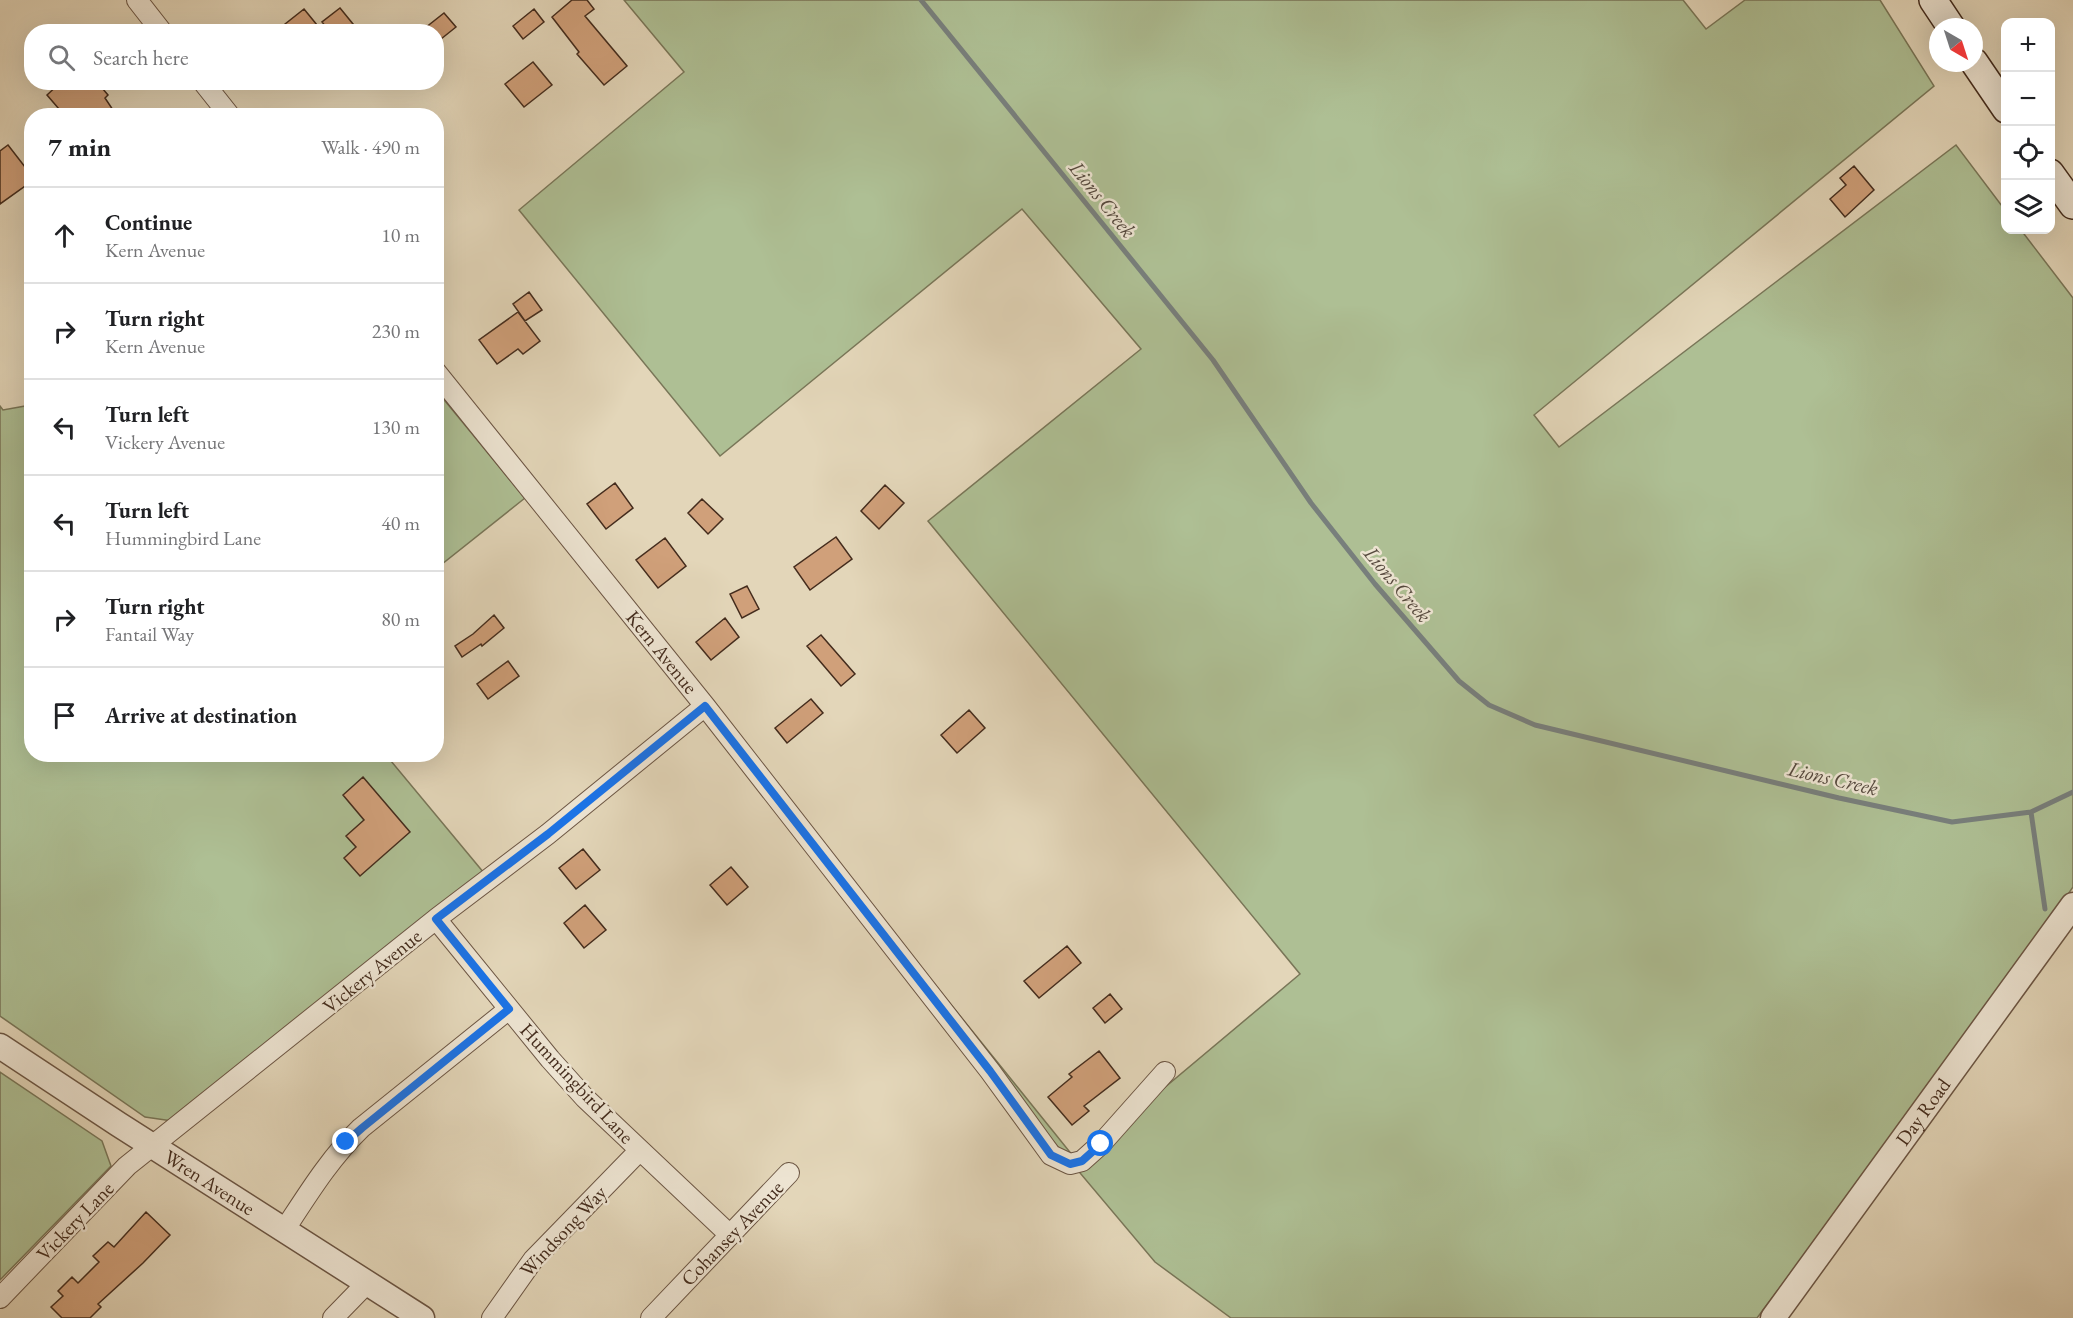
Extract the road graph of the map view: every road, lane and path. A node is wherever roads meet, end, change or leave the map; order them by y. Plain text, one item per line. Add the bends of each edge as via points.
1 (136, 0) edge
2 (1933, 0) edge
3 (1945, 18) edge
4 (156, 24) edge
5 (1981, 72) edge
6 (209, 90) edge
7 (2001, 102) edge
8 (224, 108) edge
9 (2055, 180) edge
10 (2073, 205) edge
11 (444, 382) edge
12 (705, 706) junction
13 (2073, 905) edge
14 (436, 919) junction
15 (509, 1009) junction
16 (0, 1046) edge
17 (1166, 1072) dead end
18 (152, 1146) junction
19 (640, 1150) junction
20 (789, 1173) dead end
21 (285, 1229) junction
22 (730, 1235) junction
23 (367, 1283) junction
24 (0, 1298) edge
25 (333, 1318) edge
26 (422, 1318) edge
27 (492, 1318) edge
28 (651, 1318) edge
29 (1773, 1318) edge

1 - 4 street
2 - 3 main road
5 - 7 main road
6 - 8 street
9 - 10 main road
11 - 12 street, Kern Avenue
12 - 14 street, Vickery Avenue
12 - 17 street, Kern Avenue via 1051,1155 1070,1164 1082,1161
13 - 29 street, Day Road
14 - 15 street, Hummingbird Lane
14 - 18 street, Vickery Avenue
15 - 19 street, Hummingbird Lane via 585,1098
15 - 21 street via 346,1142
16 - 18 street, Wren Avenue
18 - 21 street, Wren Avenue
18 - 24 street, Vickery Lane via 124,1169
19 - 22 street, Hummingbird Lane
19 - 27 street, Windsong Way via 533,1260
20 - 22 street, Cohansey Avenue
21 - 23 street, Wren Avenue
22 - 28 street, Cohansey Avenue
23 - 25 street
23 - 26 street, Wren Avenue

